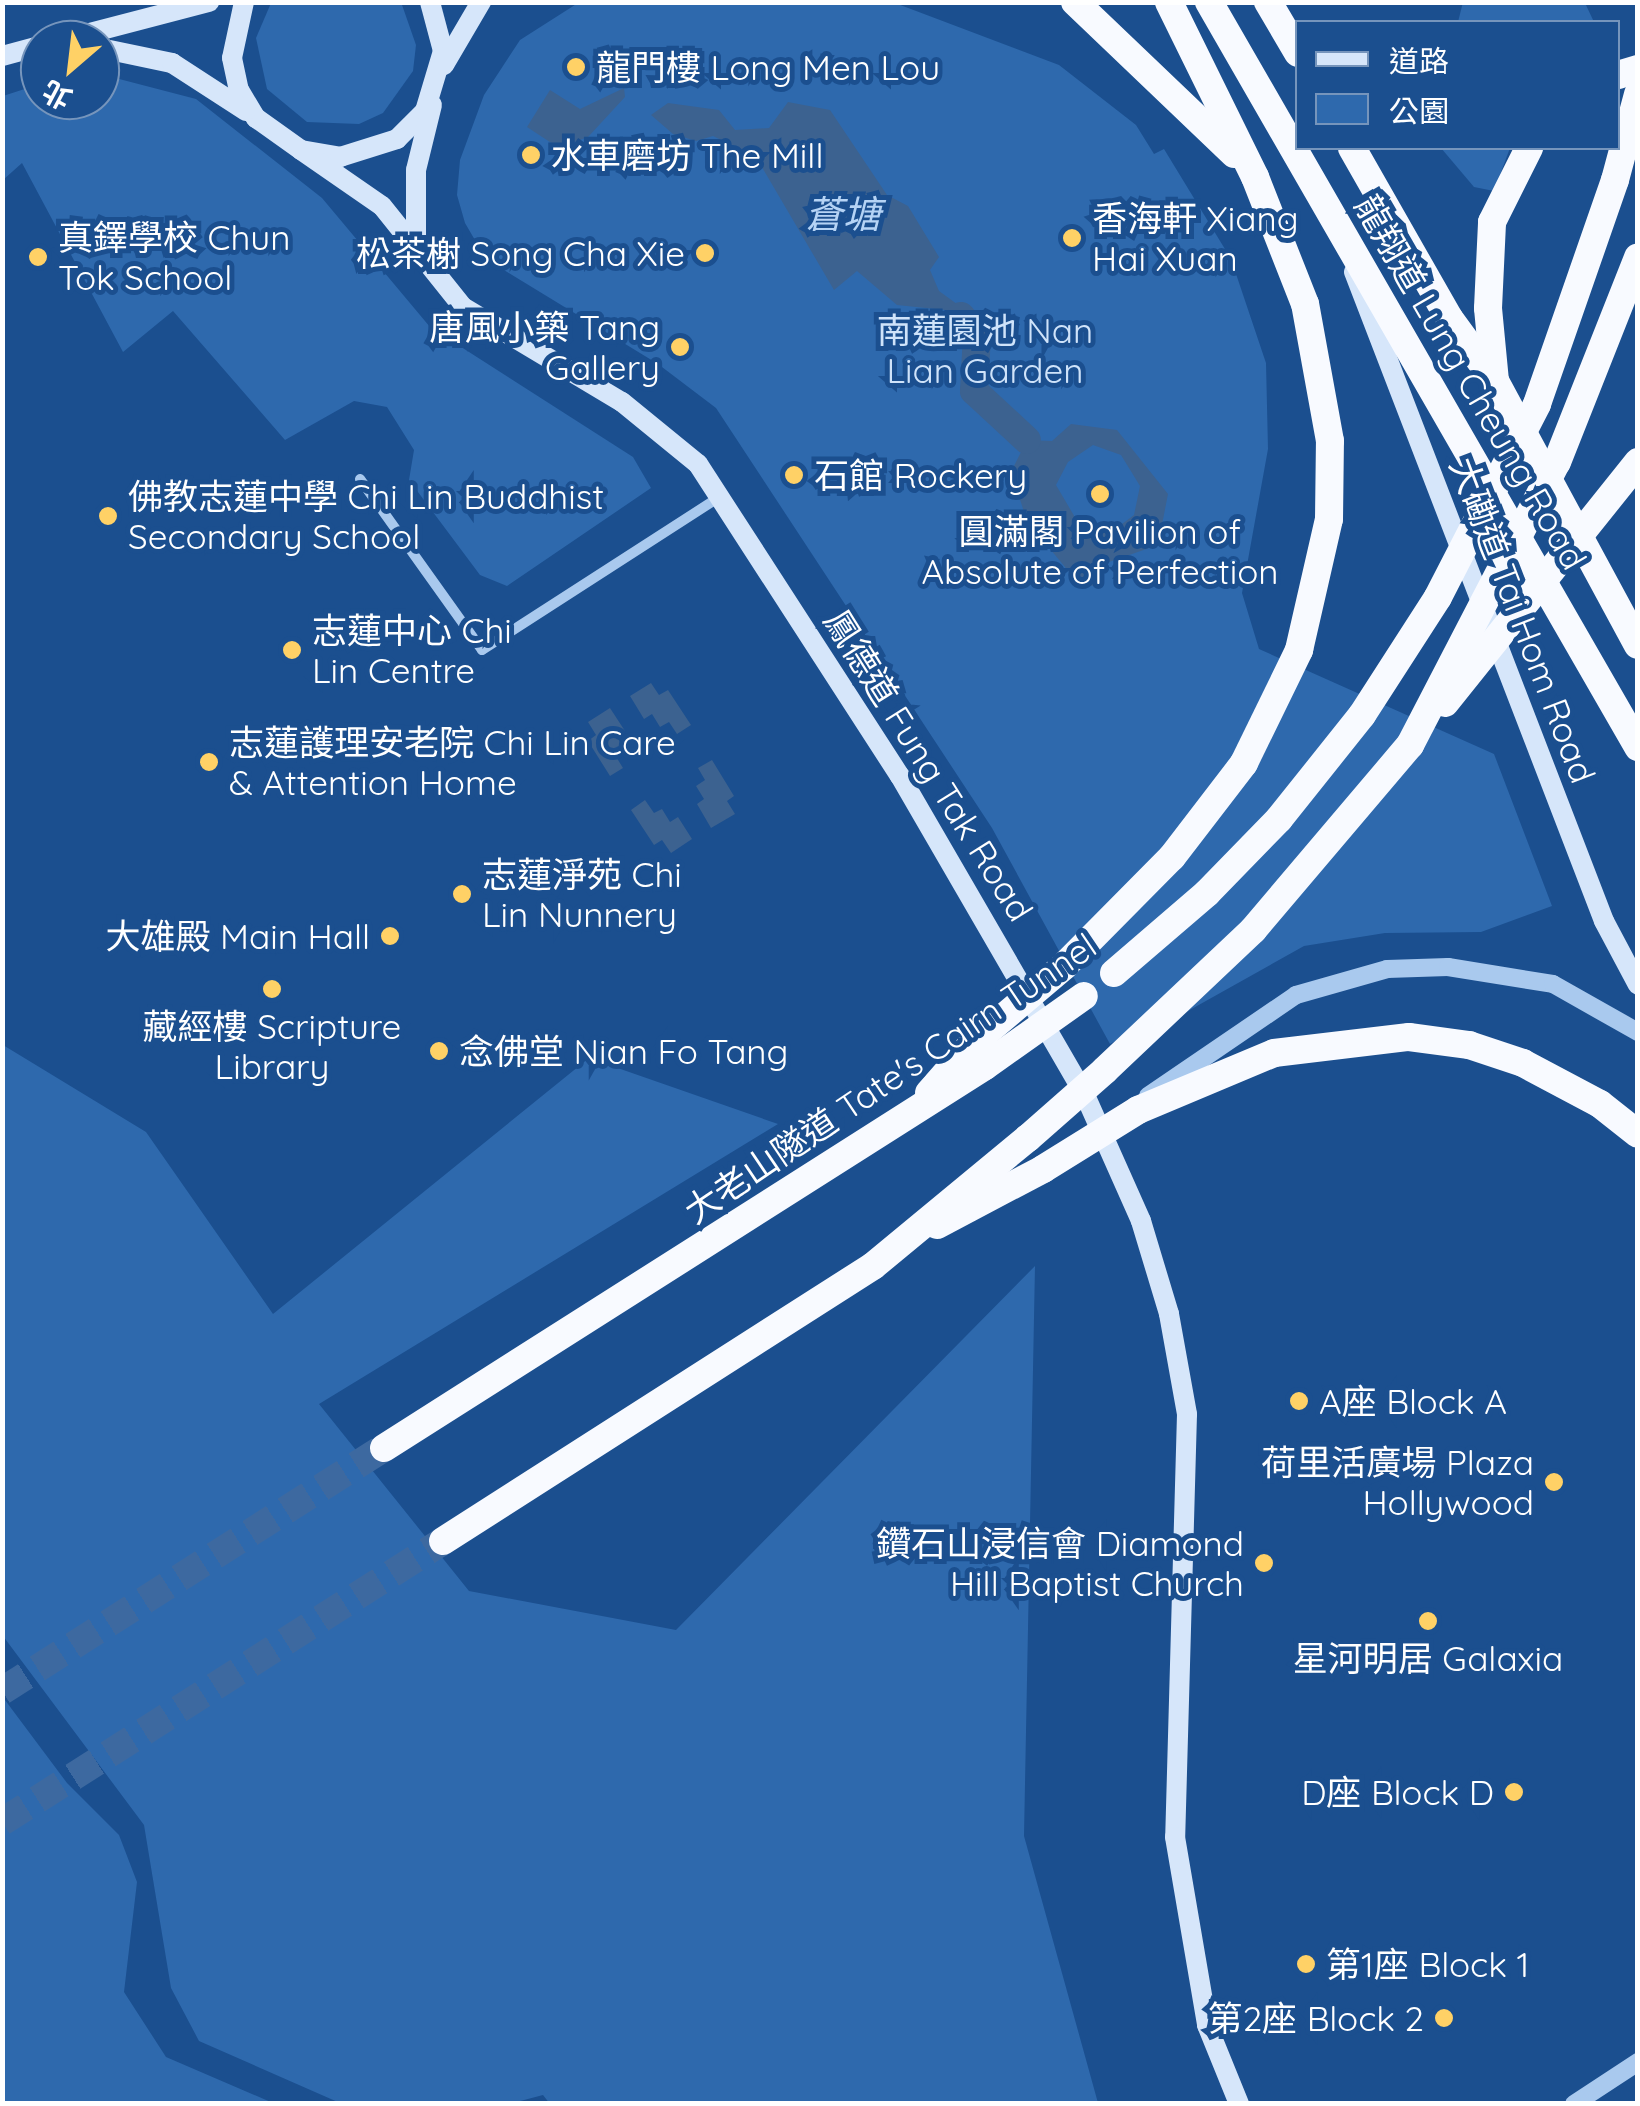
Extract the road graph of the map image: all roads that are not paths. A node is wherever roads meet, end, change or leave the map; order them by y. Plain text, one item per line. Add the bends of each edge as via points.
1 (209, 2) edge
2 (244, 2) edge
3 (430, 2) edge
4 (481, 2) edge
5 (1075, 2) edge
6 (1170, 2) edge
7 (1209, 2) edge
8 (1268, 2) edge
9 (120, 25) edge
10 (1295, 48) edge
11 (120, 52) edge
12 (441, 71) junction
13 (434, 93) junction
14 (1638, 94) edge
15 (256, 118) junction
16 (300, 150) junction
17 (1353, 150) edge
18 (1528, 150) edge
19 (1256, 177) junction
20 (1334, 218) junction
21 (416, 246) junction
22 (1638, 257) edge
23 (1495, 381) junction
24 (1638, 462) edge
25 (360, 480) dead end
26 (720, 496) junction
27 (1638, 646) edge
28 (1410, 745) junction
29 (1638, 746) edge
30 (1638, 985) edge
31 (1638, 1032) edge
32 (978, 1056) junction
33 (1099, 1126) junction
34 (1638, 1134) edge
35 (922, 1231) junction
36 (384, 1448) tunnel mouth
37 (443, 1541) tunnel mouth
38 (1638, 2062) edge
39 (1239, 2104) edge
40 (1574, 2104) edge

1 - 9 main road
2 - 15 main road via 232,58 239,90
3 - 12 main road via 440,31
4 - 12 main road
5 - 19 highway
6 - 19 highway
7 - 20 highway, 龍翔道 Lung Cheung Road
8 - 10 highway
11 - 15 main road, 鳳德道 Fung Tak Road via 172,63
12 - 13 main road
13 - 16 main road via 412,126 379,148 340,157
13 - 21 main road via 416,170
14 - 32 highway, 大老山隧道 Tate's Cairn Tunnel, bridge via 1537,404 1467,546 1370,702 1280,819 1207,893 1114,974
15 - 16 main road, 鳳德道 Fung Tak Road
16 - 21 main road, 鳳德道 Fung Tak Road via 354,182
17 - 23 highway, 龍翔道 Lung Cheung Road via 1448,318
18 - 23 highway via 1492,222 1488,308
19 - 32 highway, bridge via 1305,304 1321,368 1332,467 1326,547 1290,676 1226,789 1115,918
20 - 29 highway, 龍翔道 Lung Cheung Road
20 - 30 main road, 大磡道 Tai Hom Road via 1604,921
21 - 26 main road, 鳳德道 Fung Tak Road via 463,307 664,432
22 - 28 highway, bridge via 1535,509
23 - 27 highway, 龍翔道 Lung Cheung Road
24 - 28 highway, bridge
25 - 26 street via 482,650
26 - 33 main road, 鳳德道 Fung Tak Road via 925,817 1059,1044
28 - 35 highway, bridge via 1228,956
31 - 33 street via 1553,984 1448,967 1387,969 1296,996
32 - 36 highway, 大老山隧道 Tate's Cairn Tunnel via 905,1120
33 - 39 main road, 鳳德道 Fung Tak Road via 1142,1221 1169,1314 1186,1414 1175,1837 1206,2025
34 - 35 highway, bridge via 1575,1088 1502,1055 1439,1040 1376,1038 1290,1048 1138,1110 1004,1194
35 - 37 highway
38 - 40 street

